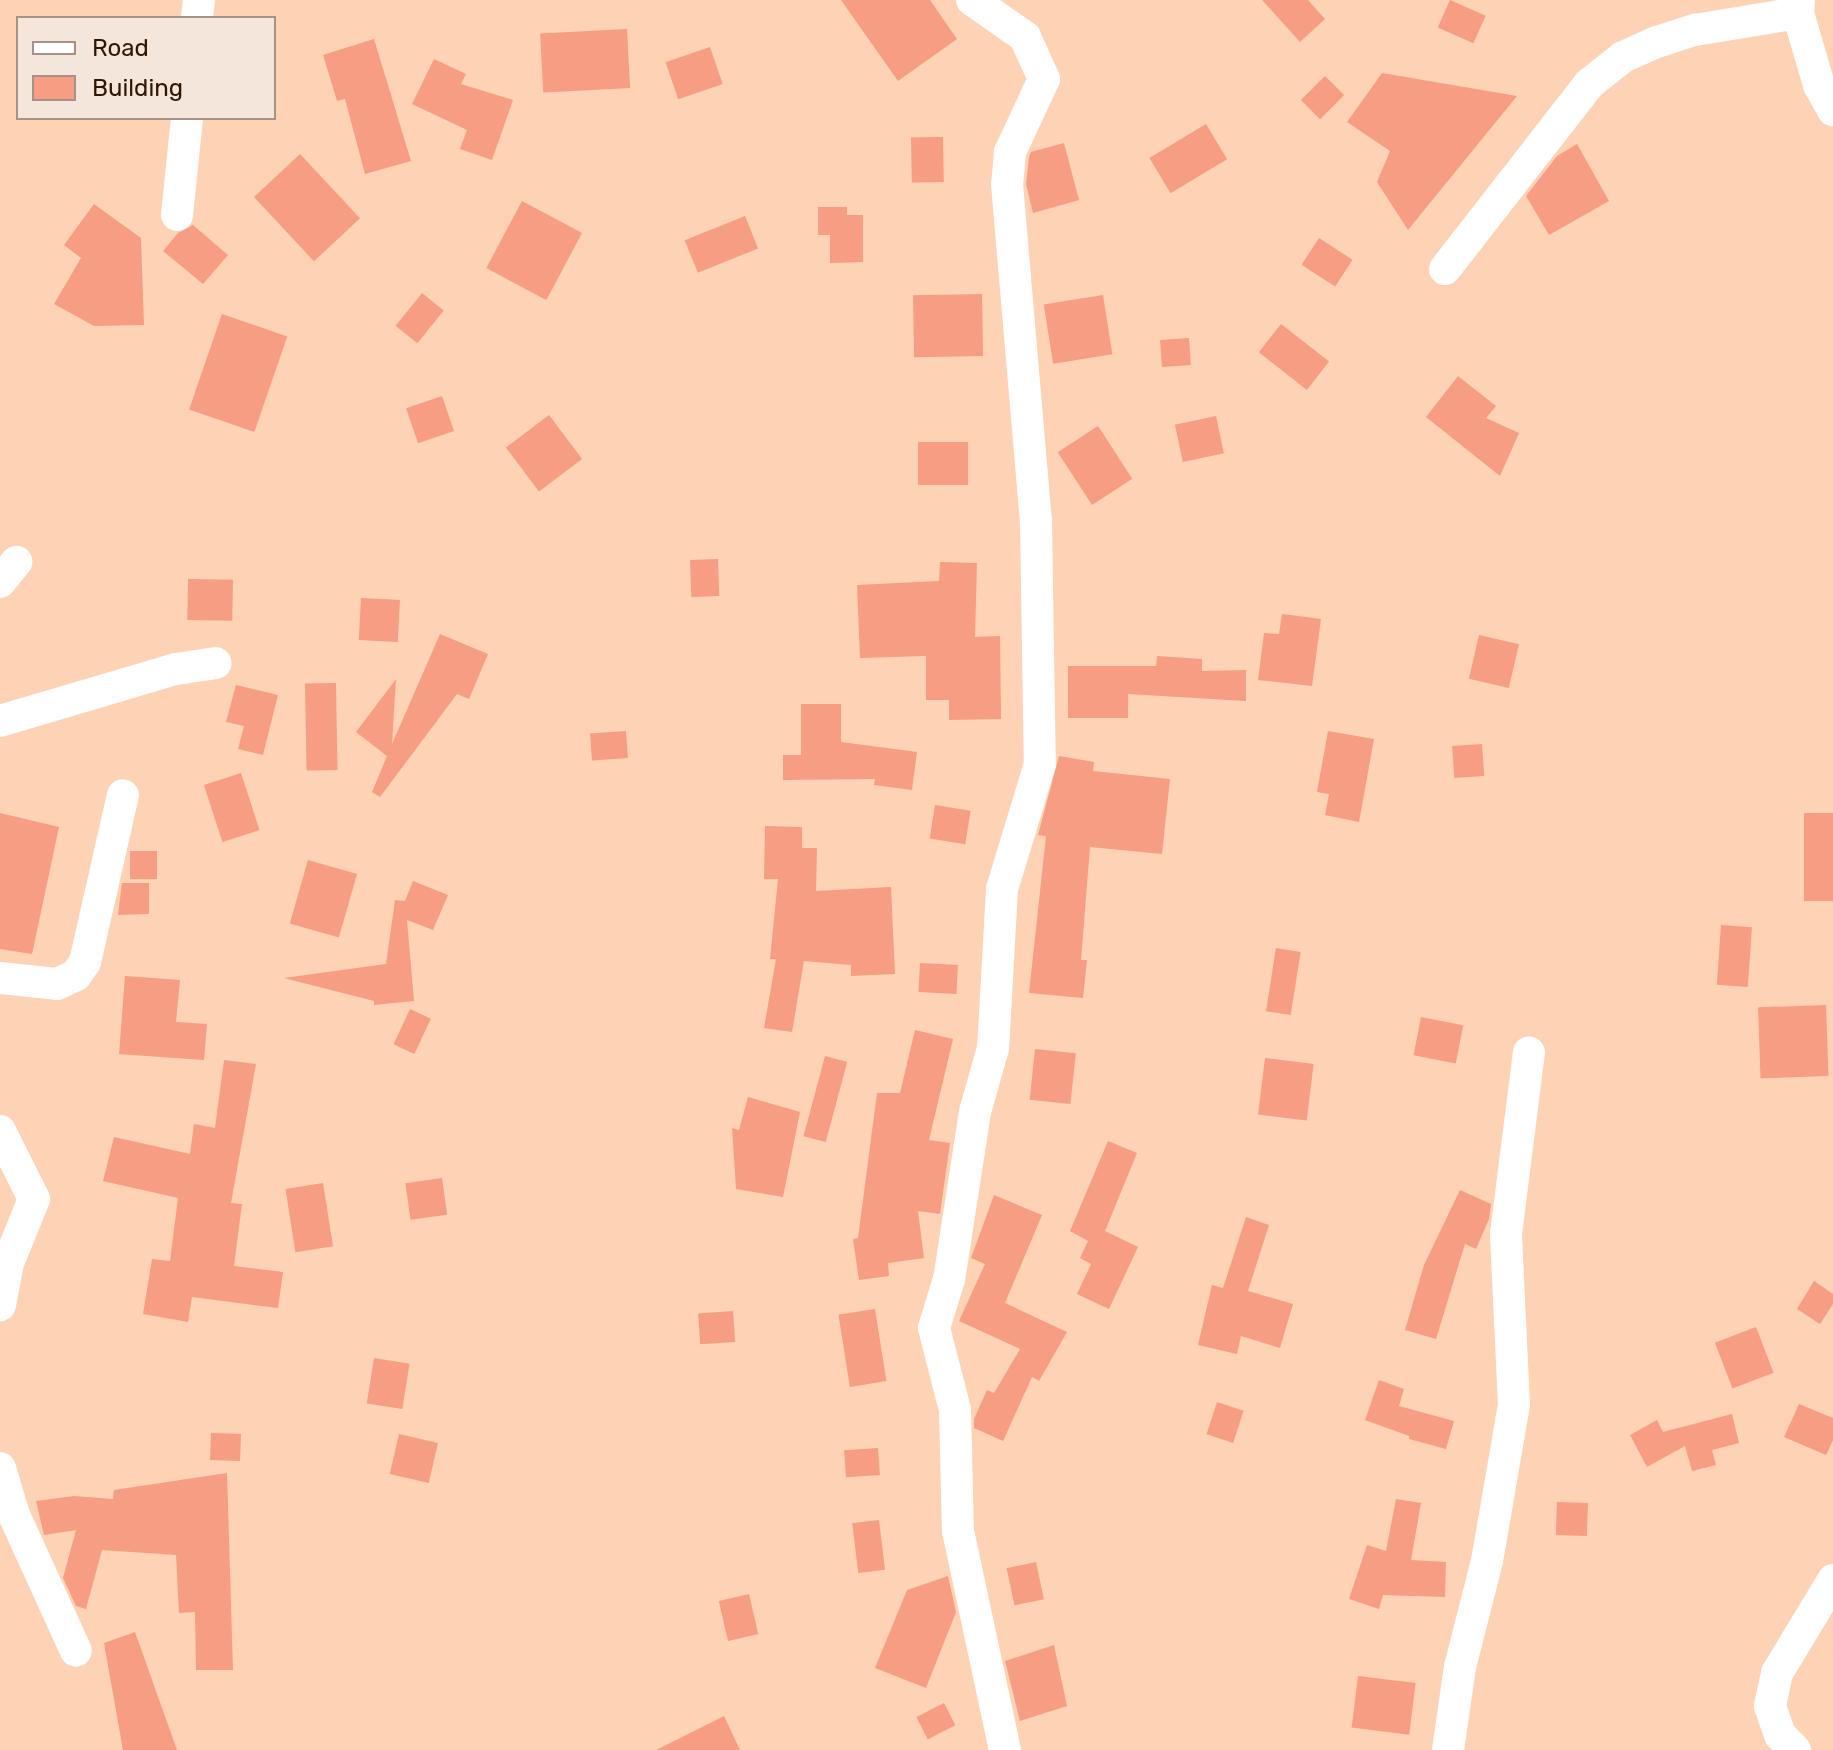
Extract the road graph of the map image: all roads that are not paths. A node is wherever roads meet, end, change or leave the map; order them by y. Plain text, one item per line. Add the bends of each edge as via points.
1 (972, 0) edge
2 (1798, 6) edge
3 (1833, 110) edge
4 (187, 120) edge
5 (177, 215) dead end
6 (1445, 269) dead end
7 (216, 663) dead end
8 (0, 721) edge
9 (123, 795) dead end
10 (0, 978) edge
11 (1529, 1052) dead end
12 (0, 1131) edge
13 (0, 1305) edge
14 (0, 1468) edge
15 (1833, 1580) edge
16 (76, 1651) dead end
17 (1005, 1750) edge
18 (1448, 1750) edge
19 (1795, 1750) edge

1 - 17 street via 1025,37 1044,79 1010,152 1007,184 1036,521 1040,764 1002,889 993,1048 975,1112 949,1279 934,1328 955,1410 958,1531
2 - 3 street via 1819,85
2 - 6 street via 1695,30 1623,57 1589,84
4 - 5 street
7 - 8 street via 176,669
9 - 10 street via 81,968 57,984
11 - 18 street via 1506,1234 1514,1405
12 - 13 street via 34,1199 8,1263
14 - 16 street via 14,1515
15 - 19 street via 1777,1673 1770,1706 1780,1735

